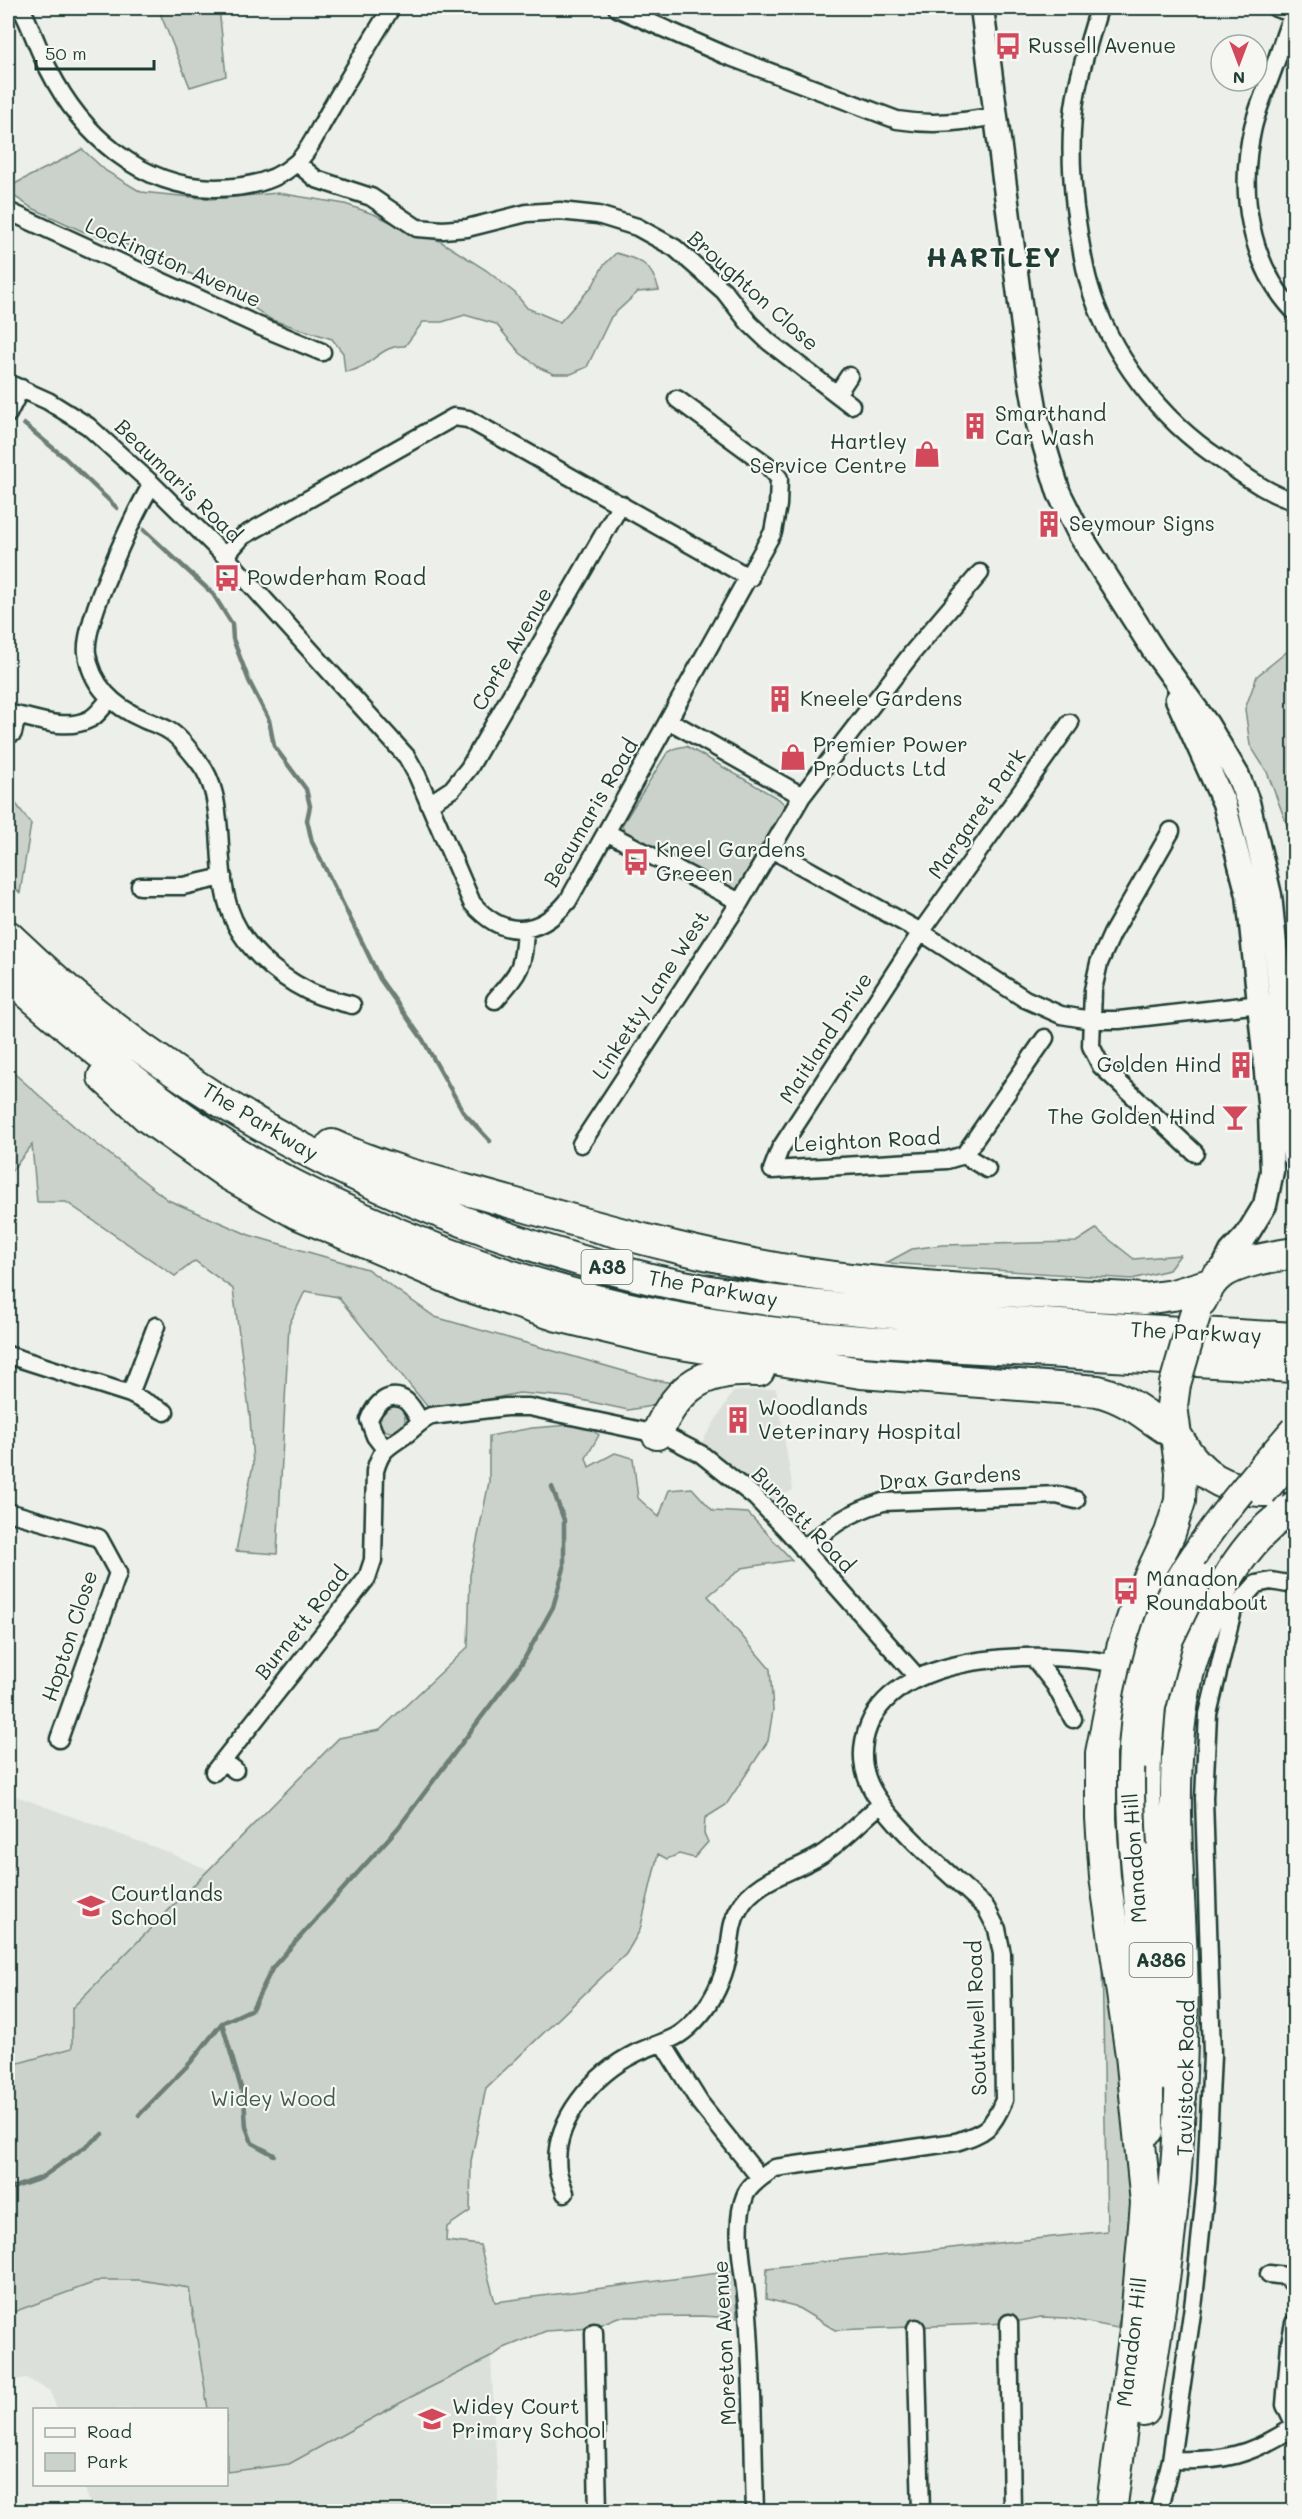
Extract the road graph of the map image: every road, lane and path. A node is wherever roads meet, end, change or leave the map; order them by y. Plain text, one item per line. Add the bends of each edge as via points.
1 (21, 8) edge
2 (391, 8) edge
3 (617, 8) edge
4 (982, 8) edge
5 (1099, 8) edge
6 (1276, 8) edge
7 (1294, 13) edge
8 (997, 117) junction
9 (297, 163) junction
10 (8, 211) edge
11 (1294, 311) edge
12 (322, 352) dead end
13 (849, 376) dead end
14 (14, 385) edge
15 (837, 394) junction
16 (677, 399) dead end
17 (851, 405) dead end
18 (8, 414) edge
19 (152, 484) junction
20 (1294, 501) edge
21 (621, 504) junction
22 (225, 555) junction
23 (980, 573) dead end
24 (750, 578) junction
25 (1156, 654) junction
26 (110, 699) junction
27 (12, 714) edge
28 (670, 721) junction
29 (1070, 723) dead end
30 (13, 733) dead end
31 (802, 796) junction
32 (429, 804) junction
33 (1171, 831) dead end
34 (606, 832) junction
35 (771, 849) junction
36 (223, 877) junction
37 (140, 886) dead end
38 (740, 902) junction
39 (525, 929) junction
40 (921, 932) junction
41 (8, 936) edge
42 (8, 976) edge
43 (8, 990) edge
44 (495, 1000) dead end
45 (1281, 1001) junction
46 (352, 1005) dead end
47 (1259, 1005) junction
48 (1091, 1020) junction
49 (1045, 1038) dead end
50 (152, 1057) junction
51 (580, 1144) dead end
52 (1195, 1153) dead end
53 (964, 1155) junction
54 (1294, 1156) edge
55 (987, 1169) dead end
56 (772, 1170) joint
57 (1294, 1253) edge
58 (1215, 1279) junction
59 (156, 1326) dead end
60 (1294, 1338) edge
61 (8, 1354) edge
62 (1294, 1367) edge
63 (861, 1373) junction
64 (130, 1394) junction
65 (165, 1412) dead end
66 (420, 1421) junction
67 (1294, 1429) edge
68 (657, 1434) junction
69 (1176, 1435) junction
70 (385, 1449) junction
71 (1294, 1457) edge
72 (1294, 1488) edge
73 (1076, 1500) dead end
74 (1294, 1507) edge
75 (8, 1512) edge
76 (803, 1549) junction
77 (1294, 1585) edge
78 (1033, 1657) junction
79 (1118, 1664) junction
80 (918, 1678) junction
81 (1073, 1719) dead end
82 (59, 1739) dead end
83 (224, 1768) dead end
84 (880, 1805) junction
85 (663, 2044) junction
86 (1175, 2166) junction
87 (760, 2178) junction
88 (565, 2193) dead end
89 (1146, 2203) junction
90 (1269, 2274) dead end
91 (1294, 2285) edge
92 (1009, 2323) dead end
93 (1294, 2323) edge
94 (916, 2328) dead end
95 (594, 2332) dead end
96 (1292, 2344) edge
97 (1294, 2425) edge
98 (1171, 2460) junction
99 (598, 2511) edge
100 (755, 2511) edge
101 (921, 2511) edge
102 (1012, 2511) edge
103 (1111, 2511) edge
104 (1126, 2511) edge
105 (1158, 2511) edge

1 - 9 street via 63,96 92,132 126,162 179,184 226,188 260,183
2 - 9 street
3 - 8 street via 725,56 897,120 926,125
4 - 8 main road
5 - 20 street via 1075,97 1072,139 1071,174 1090,286 1126,363 1161,409 1210,453 1274,495
6 - 7 street
7 - 11 street via 1254,126 1246,188 1262,262
8 - 25 main road via 1038,424 1059,493 1080,535
9 - 15 street, Broughton Close via 316,179 371,197 417,228 467,228 527,213 560,211 598,215 637,227 675,248 724,291 748,323 769,342
10 - 12 street, Lockington Avenue
13 - 15 street
14 - 18 street
14 - 19 street, Beaumaris Road via 88,426
15 - 17 street, Broughton Close
16 - 24 street, Beaumaris Road via 779,478 773,532
19 - 22 street, Beaumaris Road
19 - 26 street via 134,514 90,628 90,666
21 - 22 street via 468,419 454,417 243,536
21 - 24 street
21 - 32 street, Corfe Avenue via 469,768 452,789
22 - 32 street, Beaumaris Road via 407,757
23 - 31 street, Linketty Lane West via 913,652
24 - 28 street, Beaumaris Road
25 - 45 main road via 1213,733 1248,802 1270,895
25 - 47 main road via 1224,803 1248,895
26 - 27 street via 92,718 77,724 61,725
26 - 36 street via 168,730 202,765 217,809
27 - 30 street
28 - 31 street
28 - 34 street, Beaumaris Road
29 - 40 street, Margaret Park
31 - 35 street, Linketty Lane West
32 - 39 street, Beaumaris Road via 472,903 495,923 509,929
33 - 48 street via 1099,963
34 - 38 street
34 - 39 street, Beaumaris Road via 568,902 556,916
35 - 38 street, Linketty Lane West
35 - 40 street
36 - 37 street via 183,886
36 - 46 street via 237,926 257,954 279,974 309,992
38 - 51 street, Linketty Lane West via 588,1120
39 - 44 street via 520,972
40 - 48 street via 1025,999 1061,1015
40 - 56 street, Maitland Drive via 780,1149
41 - 50 highway, The Parkway / A38
42 - 62 highway, The Parkway / A38 via 85,1041 240,1155 405,1237 561,1291 713,1324 800,1335
43 - 63 highway via 147,1117 229,1175 306,1218 464,1285 558,1316 662,1341
45 - 47 street
45 - 54 main road
47 - 48 street via 1148,1018
47 - 58 main road via 1271,1122 1269,1189 1257,1220
48 - 52 street via 1091,1046 1101,1066
49 - 53 street, Leighton Road
50 - 58 highway, A38 via 211,1080 311,1136 384,1165 562,1218 738,1261 849,1279 1144,1299 1173,1295
50 - 60 highway, The Parkway / A38 via 272,1132 417,1204 490,1233 653,1279 752,1297 882,1312
53 - 55 street, Leighton Road
53 - 56 street, Leighton Road via 947,1160
57 - 58 highway via 1249,1263
58 - 69 highway, bridge via 1195,1315 1175,1384 1172,1406
59 - 64 street
61 - 64 street
63 - 68 highway via 742,1370 715,1374 687,1388 665,1414
63 - 69 highway via 1098,1391 1134,1405 1154,1423
64 - 65 street
66 - 68 street, Burnett Road via 431,1416 530,1407
66 - 70 street, Burnett Road
66 - 70 street via 402,1399 380,1401 369,1420
67 - 89 main road, Manadon Hill / A386, bridge via 1232,1501 1202,1543 1165,1606 1140,1682 1129,1778 1150,2050
68 - 76 street, Burnett Road via 701,1454 755,1497
69 - 72 highway via 1197,1465 1228,1486 1256,1491
69 - 79 highway via 1181,1486 1176,1518 1138,1599
70 - 83 street, Burnett Road via 375,1471 373,1560 367,1578
71 - 86 main road, Manadon Hill / A386, bridge via 1222,1542 1202,1573 1169,1641 1152,1707 1147,1795
73 - 76 street, Drax Gardens via 1058,1495 883,1502 842,1518
74 - 86 highway via 1262,1533 1228,1577 1196,1650 1183,1703 1177,1829 1181,2053
75 - 82 street, Hopton Close via 99,1538 118,1573
76 - 80 street, Burnett Road
77 - 98 street, Tavistock Road via 1271,1581 1257,1584 1233,1610 1208,1714 1204,1798 1212,2055 1207,2160 1194,2299
78 - 79 street, Southwell Road via 1088,1658
78 - 80 street, Southwell Road via 971,1662
78 - 81 street via 1055,1685
79 - 89 highway via 1101,1753 1101,1818
80 - 84 street, Southwell Road via 890,1695 873,1716 865,1737 863,1760 867,1779
84 - 85 street via 822,1854 768,1880 739,1908 719,1987 682,2034
84 - 87 street, Southwell Road via 986,1908 997,1929 1002,1954 1004,2100 995,2121 980,2134 956,2142 804,2162 774,2168
85 - 87 street via 700,2103
85 - 88 street via 614,2065 579,2101 565,2123 559,2150 558,2170
86 - 104 highway, Manadon Hill / A386 via 1156,2337
87 - 100 street, Moreton Avenue via 745,2194 741,2217
89 - 103 highway, Manadon Hill / A386 via 1135,2330
90 - 91 street via 1286,2276
92 - 102 street
93 - 96 street
94 - 101 street
95 - 99 street
96 - 97 street via 1285,2405
97 - 98 street via 1267,2445 1236,2456
98 - 105 street, Tavistock Road

